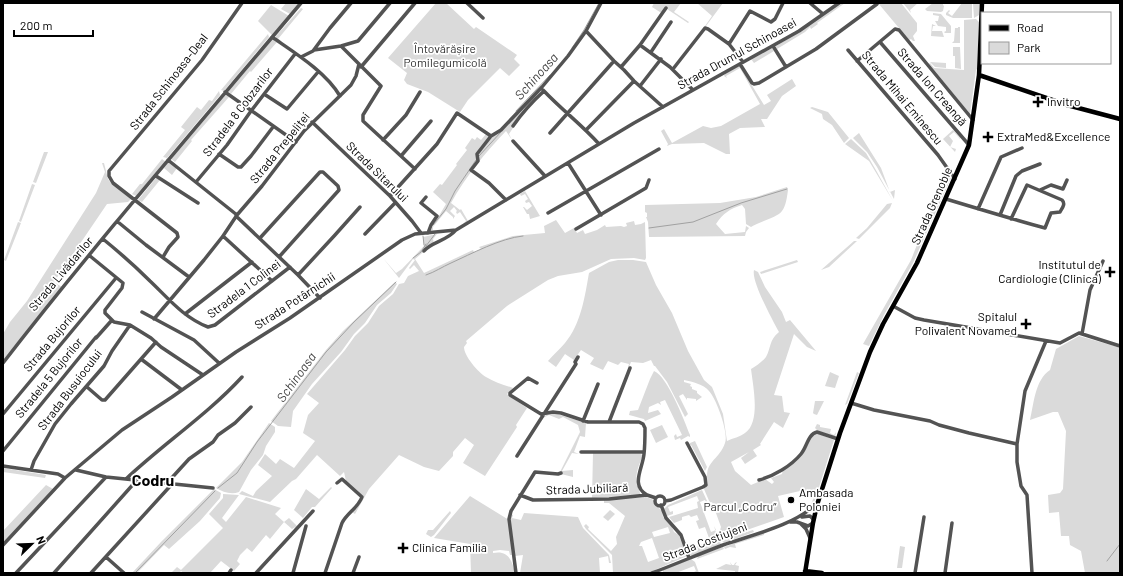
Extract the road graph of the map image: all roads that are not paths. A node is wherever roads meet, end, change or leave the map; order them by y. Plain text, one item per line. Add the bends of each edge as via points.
1 (242, 3) edge
2 (301, 3) edge
3 (351, 3) edge
4 (390, 3) edge
5 (468, 3) edge
6 (601, 3) edge
7 (782, 3) edge
8 (810, 3) edge
9 (839, 3) edge
10 (413, 4) edge
11 (877, 4) edge
12 (666, 8) dead end
13 (823, 14) junction
14 (483, 18) dead end
15 (671, 22) dead end
16 (981, 27) edge
17 (586, 31) junction
18 (272, 36) junction
19 (880, 42) junction
20 (730, 44) junction
21 (640, 45) junction
22 (341, 46) junction
23 (773, 46) junction
24 (314, 50) junction
25 (848, 50) dead end
26 (651, 52) junction
27 (295, 54) junction
28 (301, 57) junction
29 (661, 59) junction
30 (614, 61) junction
31 (858, 61) junction
32 (742, 63) junction
33 (360, 65) junction
34 (621, 67) junction
35 (786, 67) junction
36 (673, 69) junction
37 (318, 72) junction
38 (979, 75) junction
39 (634, 81) junction
40 (640, 86) junction
41 (542, 87) junction
42 (693, 90) junction
43 (225, 92) junction
44 (420, 92) dead end
45 (544, 92) junction
46 (264, 94) junction
47 (340, 96) junction
48 (663, 107) junction
49 (251, 111) junction
50 (567, 114) junction
51 (317, 118) junction
52 (1120, 119) edge
53 (973, 120) junction
54 (431, 121) dead end
55 (312, 122) junction
56 (317, 126) junction
57 (513, 126) dead end
58 (274, 127) junction
59 (586, 130) junction
60 (550, 133) dead end
61 (491, 136) junction
62 (383, 140) junction
63 (513, 141) dead end
64 (296, 142) junction
65 (600, 144) junction
66 (969, 145) junction
67 (1022, 148) dead end
68 (659, 149) dead end
69 (219, 154) junction
70 (401, 156) junction
71 (168, 160) junction
72 (568, 163) junction
73 (1040, 164) dead end
74 (415, 169) junction
75 (156, 176) junction
76 (545, 176) junction
77 (955, 179) junction
78 (649, 180) dead end
79 (1067, 180) dead end
80 (196, 182) junction
81 (1040, 190) junction
82 (587, 191) junction
83 (390, 196) junction
84 (426, 197) dead end
85 (946, 199) junction
86 (136, 200) junction
87 (506, 200) junction
88 (395, 202) junction
89 (198, 203) dead end
90 (360, 207) dead end
91 (978, 209) junction
92 (548, 213) dead end
93 (236, 215) junction
94 (601, 215) junction
95 (1000, 215) junction
96 (1011, 218) junction
97 (118, 222) junction
98 (576, 229) dead end
99 (456, 230) junction
100 (421, 233) junction
101 (428, 233) junction
102 (365, 234) dead end
103 (223, 236) junction
104 (260, 238) junction
105 (103, 239) junction
106 (424, 251) dead end
107 (90, 256) junction
108 (163, 257) junction
109 (279, 257) junction
110 (1103, 261) dead end
111 (252, 262) junction
112 (290, 267) junction
113 (298, 275) junction
114 (189, 277) junction
115 (116, 278) junction
116 (272, 281) junction
117 (320, 298) junction
118 (169, 301) junction
119 (893, 306) junction
120 (142, 312) dead end
121 (185, 314) junction
122 (154, 319) junction
123 (112, 320) junction
124 (130, 325) junction
125 (1082, 334) junction
126 (1046, 341) junction
127 (156, 342) junction
128 (1120, 346) edge
129 (578, 358) dead end
130 (141, 359) junction
131 (3, 363) edge
132 (219, 363) junction
133 (630, 368) dead end
134 (203, 375) junction
135 (242, 377) dead end
136 (537, 383) dead end
137 (598, 384) dead end
138 (87, 387) junction
139 (182, 390) junction
140 (851, 402) junction
141 (252, 407) dead end
142 (3, 414) edge
143 (544, 414) junction
144 (583, 421) junction
145 (609, 422) junction
146 (838, 439) junction
147 (687, 443) dead end
148 (1017, 444) junction
149 (3, 451) edge
150 (581, 452) dead end
151 (644, 452) junction
152 (517, 456) dead end
153 (3, 466) edge
154 (31, 470) junction
155 (76, 470) junction
156 (561, 473) dead end
157 (106, 477) junction
158 (65, 478) junction
159 (126, 479) junction
160 (137, 480) junction
161 (759, 480) dead end
162 (168, 482) junction
163 (173, 483) junction
164 (337, 483) dead end
165 (213, 488) dead end
166 (520, 495) junction
167 (647, 495) junction
168 (656, 498) junction
169 (664, 501) junction
170 (818, 502) junction
171 (661, 505) junction
172 (312, 511) dead end
173 (802, 517) junction
174 (924, 517) dead end
175 (797, 518) junction
176 (813, 521) junction
177 (787, 522) junction
178 (800, 523) junction
179 (952, 523) dead end
180 (306, 526) dead end
181 (810, 538) junction
182 (3, 545) edge
183 (106, 557) junction
184 (359, 557) dead end
185 (689, 558) junction
186 (805, 572) edge
187 (16, 573) edge
188 (54, 573) edge
189 (91, 573) edge
190 (124, 573) edge
191 (256, 573) edge
192 (292, 573) edge
193 (325, 573) edge
194 (353, 573) edge
195 (516, 573) edge
196 (652, 573) edge
197 (822, 573) edge
198 (915, 573) edge
199 (945, 573) edge
200 (1032, 573) edge

1 - 86 street, Strada Schinoasa-Deal via 202,60 109,171 111,180
2 - 18 street, Strada Livădarilor
3 - 24 street
4 - 22 street via 360,40
5 - 14 street
6 - 17 street
7 - 20 street via 772,21 750,11
8 - 13 street
9 - 13 street, Strada Drumul Schinoasei
10 - 33 street, Strada Prepeliței
11 - 35 street via 816,49
12 - 21 street
13 - 23 street, Strada Drumul Schinoasei
15 - 26 street
16 - 38 main road, Strada Grenoble
17 - 30 street
17 - 41 street
18 - 27 street
18 - 43 street, Strada Livădarilor
19 - 31 street
19 - 53 street via 895,29 900,31
19 - 66 street, Strada Ion Creangă
20 - 32 street
20 - 36 street via 704,28
21 - 26 street
21 - 34 street
22 - 24 street
22 - 33 street
23 - 32 street, Strada Drumul Schinoasei
23 - 35 street
24 - 28 street
25 - 31 street, Strada Mihai Eminescu
26 - 29 street
27 - 28 street
27 - 46 street, Stradela 8 Cobzarilor
28 - 37 street
29 - 36 street
29 - 40 street
30 - 34 street
30 - 50 street
31 - 77 street, Strada Mihai Eminescu via 938,155
32 - 35 street via 754,84
32 - 42 street, Strada Drumul Schinoasei
33 - 47 street, Strada Prepeliței via 352,85
33 - 62 street via 381,86 362,119
34 - 39 street
36 - 42 street
37 - 46 street via 287,109
37 - 47 street
38 - 52 main road via 1067,105
38 - 53 main road, Strada Grenoble
39 - 40 street
39 - 59 street
40 - 48 street
41 - 45 street
41 - 61 street via 501,130
42 - 48 street, Strada Drumul Schinoasei
43 - 49 street
43 - 71 street, Strada Livădarilor
44 - 62 street via 406,115
45 - 50 street
45 - 57 street via 525,109
46 - 49 street, Stradela 8 Cobzarilor
47 - 51 street, Strada Prepeliței
48 - 65 street, Strada Drumul Schinoasei
49 - 58 street
49 - 69 street, Stradela 8 Cobzarilor
50 - 59 street
50 - 60 street
51 - 55 street, Strada Prepeliței
51 - 56 street
53 - 66 main road, Strada Grenoble
54 - 70 street
55 - 56 street, Strada Sitarului
55 - 64 street, Strada Prepeliței
56 - 83 street, Strada Sitarului
58 - 64 street
58 - 69 street via 241,167
59 - 65 street
61 - 74 street via 457,113 437,144
61 - 87 street via 477,154 478,161 471,170
62 - 70 street
63 - 76 street
64 - 93 street, Strada Prepeliței
65 - 72 street, Strada Drumul Schinoasei
66 - 77 main road, Strada Grenoble
67 - 91 street via 1001,157
68 - 82 street
69 - 80 street, Stradela 8 Cobzarilor
70 - 74 street
71 - 75 street, Strada Livădarilor
71 - 80 street
72 - 76 street, Strada Drumul Schinoasei
72 - 82 street
73 - 95 street via 1016,176
74 - 83 street
75 - 86 street, Strada Livădarilor
75 - 89 street
76 - 87 street, Strada Drumul Schinoasei
77 - 85 main road, Strada Grenoble
78 - 94 street via 646,188
79 - 81 street via 1063,189 1051,185
80 - 93 street
81 - 96 street via 1027,185
81 - 96 street via 1062,200 1064,204 1059,212 1051,212 1045,228
82 - 92 street
82 - 94 street
83 - 88 street, Strada Sitarului
84 - 101 street via 421,203 437,216
85 - 91 street
85 - 119 main road, Strada Grenoble via 917,263
86 - 97 street, Strada Livădarilor
86 - 108 street via 178,235
87 - 99 street, Strada Drumul Schinoasei
88 - 100 street, Strada Sitarului
88 - 102 street
90 - 113 street
91 - 95 street
93 - 103 street, Strada Prepeliței
93 - 104 street
94 - 98 street
95 - 96 street
97 - 105 street, Strada Livădarilor
97 - 108 street
99 - 101 street, Strada Drumul Schinoasei
99 - 106 street, Strada Drumul Schinoasei
100 - 101 street, Strada Drumul Schinoasei
100 - 117 street, Strada Potârnichii via 402,240
103 - 111 street
103 - 114 street, Strada Prepeliței
104 - 109 street
104 - 109 street via 321,171 338,186 339,190
105 - 107 street, Strada Livădarilor
105 - 118 street via 149,279
107 - 115 street
107 - 131 street, Strada Livădarilor
108 - 114 street
109 - 112 street
110 - 125 street via 1090,290
111 - 116 street
111 - 121 street
112 - 113 street
112 - 116 street, Stradela 1 Colinei
113 - 117 street
114 - 118 street, Strada Prepeliței
115 - 123 street via 123,283 123,287 104,311
115 - 142 street, Strada Bujorilor
116 - 121 street, Stradela 1 Colinei via 212,326 206,326
117 - 132 street, Strada Potârnichii
118 - 121 street, Stradela 1 Colinei
118 - 122 street, Strada Prepeliței
119 - 126 street via 919,320
119 - 140 main road, Strada Grenoble via 873,344
120 - 122 street
122 - 132 street via 194,340
123 - 124 street via 117,324
123 - 149 street, Stradela 5 Bujorilor
124 - 127 street
124 - 138 street, Strada Busuiocului via 104,366
125 - 126 street via 1077,333 1060,344
125 - 128 street
126 - 148 street via 1025,391
127 - 130 street
127 - 134 street
129 - 143 street
130 - 138 street via 105,400
130 - 139 street
132 - 134 street, Strada Potârnichii
133 - 145 street
134 - 139 street, Strada Potârnichii
135 - 159 street
136 - 143 street via 528,378 510,394 511,397
137 - 144 street
138 - 154 street, Strada Busuiocului via 55,424
139 - 155 street, Strada Potârnichii via 123,429
140 - 146 main road, Strada Grenoble
140 - 148 street via 874,410 930,421
141 - 162 street via 189,459
143 - 144 street via 561,413
143 - 152 street
144 - 145 street
145 - 151 street via 644,424
146 - 161 street via 813,433 794,461
146 - 170 main road, Strada Grenoble
147 - 169 street via 706,485
148 - 200 street via 1021,486 1027,495
150 - 151 street
151 - 167 street via 638,479 640,488
153 - 154 street
154 - 158 street via 58,474
155 - 157 street
155 - 158 street, Strada Potârnichii
156 - 166 street, Strada Jubiliară via 535,472
157 - 159 street
157 - 187 street
158 - 182 street, Strada Potârnichii
159 - 160 street
160 - 162 street
160 - 188 street
162 - 163 street
163 - 165 street
163 - 183 street
164 - 193 street via 342,479 362,497 342,523
166 - 167 street, Strada Jubiliară via 533,500 609,499
166 - 195 street, Strada Jubiliară via 511,511 510,519
167 - 168 street, Strada Jubiliară
168 - 169 street via 662,496
168 - 171 street via 656,503
169 - 171 street
170 - 175 street, Strada Costiujeni
170 - 176 main road, Strada Grenoble
171 - 185 street via 666,518 681,535
172 - 191 street
173 - 175 street
173 - 176 street via 810,516
173 - 178 street
174 - 198 street
175 - 177 street, Strada Costiujeni
176 - 178 street, Strada Costiujeni via 808,526
176 - 181 main road, Strada Grenoble
177 - 178 street, Strada Costiujeni
177 - 185 street, Strada Costiujeni
178 - 181 street
179 - 199 street
180 - 192 street
181 - 186 main road, Strada Grenoble
183 - 189 street
183 - 190 street
184 - 194 street
185 - 196 street, Strada Costiujeni
186 - 197 main road

